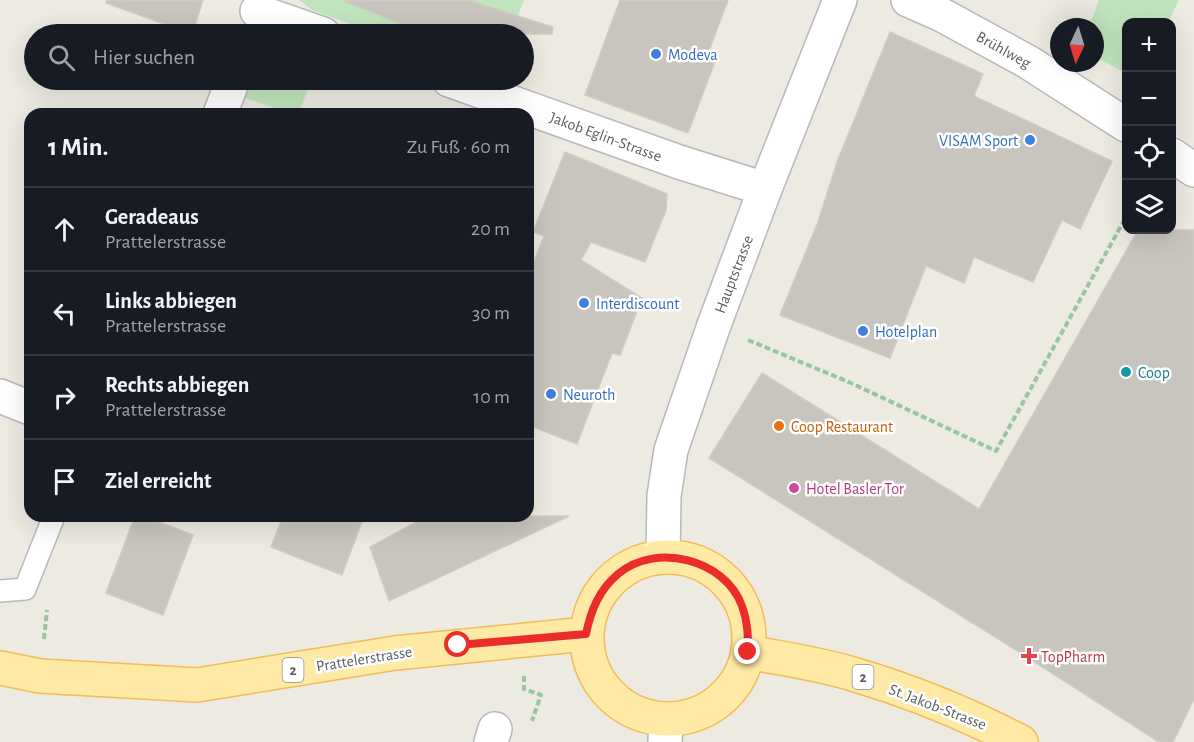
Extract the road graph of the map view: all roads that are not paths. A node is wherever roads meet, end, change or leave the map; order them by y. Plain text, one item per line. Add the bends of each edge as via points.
1 (840, 0) edge
2 (908, 0) edge
3 (256, 15) edge
4 (288, 24) edge
5 (228, 90) edge
6 (473, 90) edge
7 (222, 108) edge
8 (517, 108) edge
9 (534, 114) edge
10 (1122, 122) edge
11 (1176, 158) edge
12 (1194, 170) edge
13 (765, 189) junction
14 (0, 396) edge
15 (24, 406) edge
16 (52, 522) edge
17 (663, 557) junction
18 (0, 591) edge
19 (586, 634) junction
20 (748, 652) junction
21 (0, 668) edge
22 (665, 731) edge
23 (1022, 742) edge

1 - 13 street, Hauptstrasse
2 - 10 street, Brühlweg via 1028,62
3 - 4 street
5 - 7 street
6 - 8 street, Jakob Eglin-Strasse
9 - 13 street, Jakob Eglin-Strasse
11 - 12 street
13 - 17 street, Hauptstrasse via 671,450 664,496
14 - 15 street
16 - 18 lane via 25,589
17 - 19 main road via 640,562 619,573 602,590 591,611
17 - 20 main road via 687,559 710,569 728,584 742,604
19 - 21 main road, Prattelerstrasse / 2 via 395,653 197,686 40,676
19 - 22 main road via 589,660 599,683 617,703
20 - 22 main road via 741,674 728,693 710,708
20 - 23 main road, St. Jakob-Strasse / 2 via 855,674 974,718

